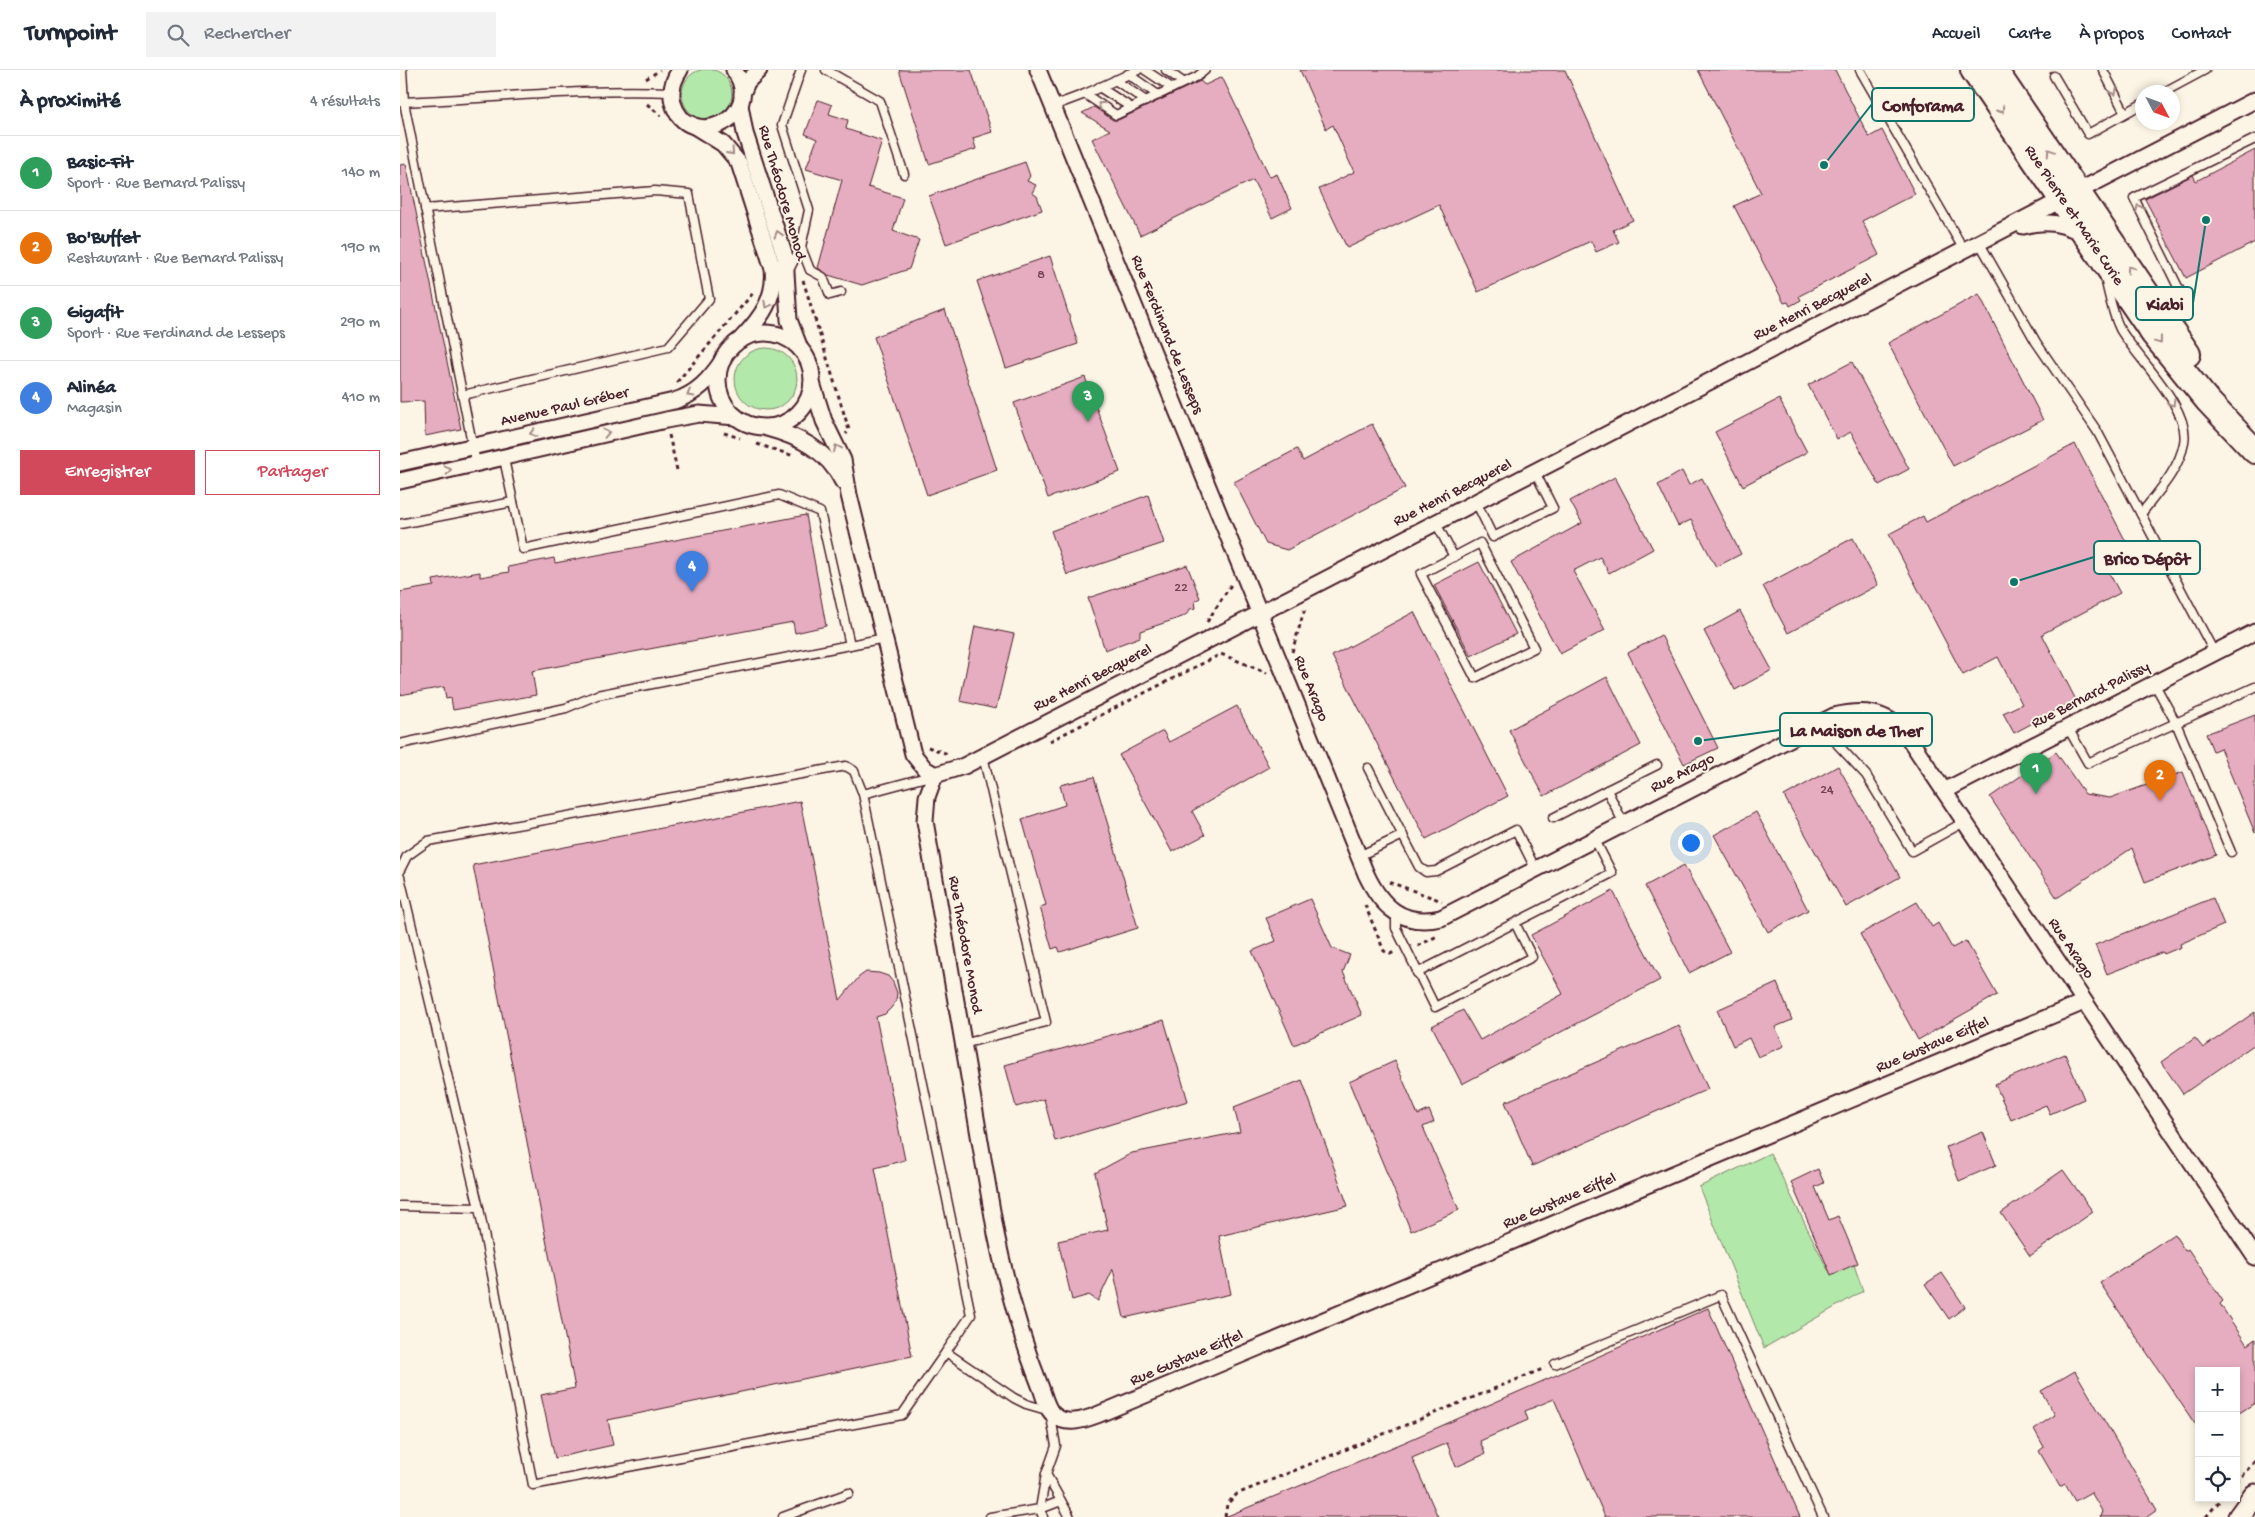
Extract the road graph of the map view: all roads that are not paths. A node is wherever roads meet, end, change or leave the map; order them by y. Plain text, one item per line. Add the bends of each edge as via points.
1 (402, 70) edge
2 (680, 70) edge
3 (734, 70) edge
4 (759, 70) edge
5 (801, 70) edge
6 (826, 70) edge
7 (1038, 70) edge
8 (1138, 70) edge
9 (1145, 70) edge
10 (1166, 70) edge
11 (1190, 70) edge
12 (1205, 70) edge
13 (1860, 70) edge
14 (1973, 70) edge
15 (1996, 70) edge
16 (2103, 70) edge
17 (2206, 70) edge
18 (1128, 74) junction
19 (1198, 76) junction
20 (2054, 76) dead end
21 (1115, 80) junction
22 (1183, 82) junction
23 (2177, 85) edge
24 (1099, 88) junction
25 (1172, 88) junction
26 (672, 92) junction
27 (1085, 94) junction
28 (1158, 95) junction
29 (741, 99) junction
30 (2255, 100) edge
31 (1146, 101) junction
32 (402, 102) edge
33 (1053, 106) junction
34 (1132, 108) junction
35 (2135, 108) edge
36 (2125, 113) junction
37 (691, 124) junction
38 (2255, 139) edge
39 (904, 174) dead end
40 (2070, 196) junction
41 (425, 209) junction
42 (1982, 241) junction
43 (2093, 245) junction
44 (800, 247) junction
45 (1964, 250) junction
46 (786, 276) junction
47 (841, 292) dead end
48 (2184, 299) dead end
49 (737, 343) junction
50 (800, 349) junction
51 (723, 360) junction
52 (812, 383) junction
53 (463, 395) junction
54 (736, 417) junction
55 (762, 427) junction
56 (2255, 433) edge
57 (500, 440) junction
58 (473, 446) junction
59 (2255, 451) edge
60 (504, 457) junction
61 (400, 463) edge
62 (476, 463) junction
63 (1535, 472) junction
64 (400, 481) edge
65 (849, 495) junction
66 (513, 502) junction
67 (1476, 502) junction
68 (2141, 514) junction
69 (1436, 523) junction
70 (400, 524) edge
71 (1454, 557) junction
72 (1260, 613) junction
73 (2255, 632) edge
74 (885, 638) junction
75 (850, 645) junction
76 (2214, 652) junction
77 (2154, 683) junction
78 (2255, 687) edge
79 (1821, 722) junction
80 (2176, 723) junction
81 (2068, 728) junction
82 (400, 744) edge
83 (983, 756) junction
84 (1657, 765) dead end
85 (1368, 768) dead end
86 (936, 775) junction
87 (1607, 790) junction
88 (1944, 791) junction
89 (863, 794) junction
90 (1553, 818) dead end
91 (1964, 822) junction
92 (1624, 824) junction
93 (1402, 835) junction
94 (1595, 840) junction
95 (2231, 852) dead end
96 (1359, 856) junction
97 (400, 870) edge
98 (1536, 870) junction
99 (400, 877) edge
100 (1396, 912) junction
101 (1515, 923) junction
102 (1418, 973) junction
103 (2084, 1002) junction
104 (963, 1044) junction
105 (400, 1206) edge
106 (479, 1208) junction
107 (2255, 1257) edge
108 (946, 1352) junction
109 (1555, 1364) road end
110 (1050, 1411) junction
111 (1046, 1474) junction
112 (849, 1492) dead end
113 (2255, 1495) edge
114 (1061, 1501) junction
115 (2255, 1502) edge
116 (1040, 1509) junction
117 (783, 1517) edge
118 (990, 1517) edge
119 (1043, 1517) edge
120 (1070, 1517) edge
121 (1823, 1517) edge
122 (2240, 1517) edge

1 - 32 lane
2 - 26 street
3 - 29 street, Rue Théodore Monod via 739,79
4 - 29 street via 748,82
5 - 44 lane via 782,125 809,210
6 - 39 lane via 880,100
7 - 33 street, Rue Ferdinand de Lesseps
8 - 18 lane
9 - 25 lane
10 - 22 lane
11 - 19 lane
12 - 19 lane
13 - 45 lane
14 -> 40 main road, Rue Pierre et Marie Curie
40 -> 15 main road, Rue Pierre et Marie Curie
16 -> 36 lane
17 - 23 lane
18 - 21 lane
18 - 28 lane
19 - 22 lane
20 - 36 lane via 2088,134
21 - 24 lane
21 - 31 lane
22 - 25 lane
24 - 27 lane
24 - 34 lane
25 - 28 lane
26 - 32 lane via 575,93
26 - 37 street, Rue Théodore Monod via 677,111
27 - 33 lane
34 -> 27 lane via 1116,115
28 - 31 lane
29 - 37 street via 732,117 720,125 705,128
46 -> 29 street, Rue Théodore Monod via 785,257 745,133
30 - 40 street, Rue Henri Becquerel
31 - 34 lane
32 - 41 lane
33 - 72 street, Rue Ferdinand de Lesseps
35 - 36 lane
37 -> 49 street, Rue Théodore Monod via 723,144 739,163 773,268 769,302
48 -> 38 lane via 2134,198
40 - 42 street, Rue Henri Becquerel
40 - 43 main road, Rue Pierre et Marie Curie
56 -> 40 main road, Rue Pierre et Marie Curie via 2197,367
41 - 53 lane
41 - 53 lane via 655,191 689,194 709,299 668,347
42 - 43 street, Rue Henri Becquerel via 2041,222 2066,226
42 - 45 street, Rue Henri Becquerel
42 - 68 lane via 2036,342 2097,431
43 -> 59 main road, Rue Pierre et Marie Curie via 2166,350
43 -> 68 lane via 2120,327 2172,402 2184,431 2184,445 2175,466
44 - 46 lane
44 - 47 lane via 810,270 823,277 830,295
45 - 63 street, Rue Henri Becquerel
46 - 50 street, Rue Théodore Monod via 789,320
49 - 50 street via 767,333 785,338
49 - 51 street
50 - 52 street via 810,365
51 - 54 street via 719,373 721,394
51 -> 57 street, Avenue Paul Gréber via 704,384 684,398
52 - 55 street via 807,401 796,415 780,424
65 -> 52 street via 843,460 824,421
53 - 58 lane
54 - 55 street
60 -> 54 street, Avenue Paul Gréber via 692,415
55 - 65 street via 792,436 818,450 836,470
57 - 58 street, Avenue Paul Gréber
57 - 60 lane
58 - 61 street, Avenue Paul Gréber
58 - 62 lane
60 - 62 street, Avenue Paul Gréber
60 - 66 lane
64 -> 62 street, Avenue Paul Gréber
63 - 67 street, Rue Henri Becquerel
63 - 67 lane via 1553,508 1493,537
65 - 74 street
66 - 70 lane
66 - 75 lane via 523,549 779,494 820,512
67 - 69 street, Rue Henri Becquerel
68 - 76 lane
69 - 71 lane
69 - 72 street, Rue Henri Becquerel
71 - 71 lane via 1480,543 1534,648 1475,678 1421,574
72 - 83 street, Rue Henri Becquerel
72 - 96 street, Rue Arago
73 - 76 street, Rue Bernard Palissy
74 - 75 lane
74 - 86 street via 914,754 925,769
75 - 82 lane via 597,695 566,708
76 - 77 street, Rue Bernard Palissy
77 - 80 lane
77 - 81 street, Rue Bernard Palissy
78 - 80 lane
79 - 88 street, Rue Arago via 1859,712 1883,716 1906,734
79 - 91 lane via 1866,775 1912,851
79 - 92 street, Rue Arago
80 - 81 lane via 2088,763
80 - 95 lane
81 - 88 street, Rue Bernard Palissy
83 - 86 street, Rue Henri Becquerel via 953,771
83 - 104 lane via 1046,1022
84 - 87 lane
85 - 93 lane
86 - 89 lane
86 - 104 street, Rue Théodore Monod via 927,797 925,821
87 - 90 lane
87 - 92 lane
88 - 91 street, Rue Arago
89 - 97 lane via 854,771 846,766 428,841 407,856
89 - 108 lane via 970,1315
91 - 103 street, Rue Arago
92 - 94 street, Rue Arago
93 - 96 lane
93 - 98 lane via 1419,867 1429,873 1516,830
94 - 98 street, Rue Arago
94 - 101 lane via 1612,873
96 - 100 street, Rue Arago via 1378,896
98 - 100 street, Rue Arago via 1440,918 1412,920
99 - 106 lane
100 - 102 lane via 1396,928
101 - 102 lane
101 - 102 lane via 1532,957 1488,980 1435,1007
103 - 107 street, Rue Arago
103 - 110 street, Rue Gustave Eiffel via 1097,1416 1077,1422 1054,1416
104 - 110 street, Rue Théodore Monod via 1000,1252 1022,1335
105 - 106 lane
106 - 108 lane via 533,1485 902,1415
108 - 110 lane via 1014,1398
109 - 121 lane via 1721,1295
110 - 111 lane via 1056,1446
111 - 114 lane
111 - 116 lane
112 - 117 lane
113 - 122 street
114 - 116 lane
114 - 120 lane
115 - 122 street
116 - 118 lane
116 - 119 lane

